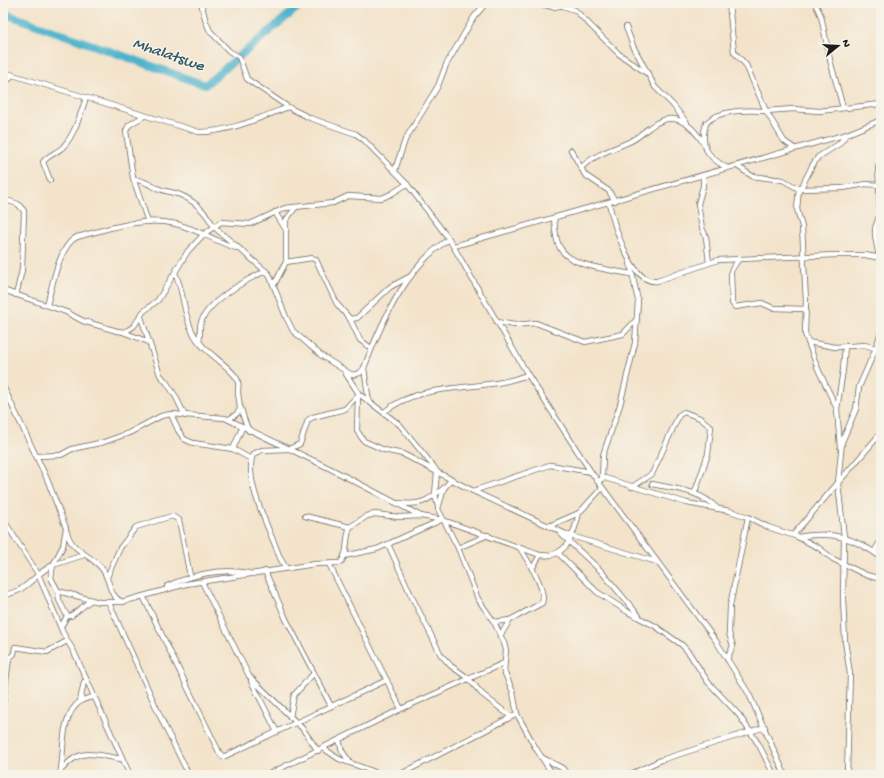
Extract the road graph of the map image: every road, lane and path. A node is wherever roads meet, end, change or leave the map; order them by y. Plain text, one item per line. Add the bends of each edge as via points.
1 (201, 3) edge
2 (486, 3) edge
3 (537, 3) edge
4 (578, 3) edge
5 (586, 3) edge
6 (729, 3) edge
7 (815, 3) edge
8 (563, 6) junction
9 (626, 27) dead end
10 (3, 72) edge
11 (648, 74) junction
12 (12, 75) junction
13 (3, 86) edge
14 (86, 98) junction
15 (881, 104) edge
16 (288, 107) junction
17 (843, 108) junction
18 (766, 111) junction
19 (144, 116) junction
20 (881, 120) edge
21 (690, 126) junction
22 (847, 134) junction
23 (704, 144) junction
24 (794, 148) junction
25 (571, 150) dead end
26 (881, 160) edge
27 (738, 166) junction
28 (581, 168) junction
29 (727, 168) junction
30 (395, 170) junction
31 (703, 176) junction
32 (50, 180) dead end
33 (134, 180) junction
34 (407, 184) junction
35 (879, 185) junction
36 (800, 188) junction
37 (3, 199) edge
38 (616, 201) junction
39 (609, 203) junction
40 (297, 206) junction
41 (275, 212) junction
42 (554, 218) junction
43 (148, 222) junction
44 (214, 227) junction
45 (286, 232) junction
46 (204, 234) junction
47 (449, 238) junction
48 (454, 246) junction
49 (239, 249) junction
50 (802, 256) junction
51 (628, 258) junction
52 (880, 258) edge
53 (738, 260) junction
54 (286, 262) junction
55 (710, 263) junction
56 (266, 272) junction
57 (175, 273) junction
58 (632, 274) junction
59 (412, 275) junction
60 (274, 285) junction
61 (3, 290) edge
62 (16, 295) junction
63 (47, 305) junction
64 (806, 309) junction
65 (141, 317) junction
66 (638, 318) junction
67 (350, 319) junction
68 (497, 322) junction
69 (123, 332) junction
70 (881, 332) edge
71 (149, 342) junction
72 (199, 342) junction
73 (808, 342) junction
74 (845, 346) junction
75 (371, 348) junction
76 (879, 349) edge
77 (364, 368) junction
78 (345, 372) junction
79 (528, 374) junction
80 (3, 386) edge
81 (359, 394) junction
82 (369, 402) junction
83 (241, 407) junction
84 (837, 409) junction
85 (384, 412) junction
86 (170, 414) junction
87 (185, 416) junction
88 (229, 419) junction
89 (242, 428) junction
90 (249, 431) junction
91 (881, 433) edge
92 (232, 449) junction
93 (289, 449) junction
94 (841, 454) junction
95 (37, 456) junction
96 (251, 459) junction
97 (436, 472) junction
98 (591, 472) junction
99 (652, 474) junction
100 (602, 478) junction
101 (452, 479) junction
102 (597, 482) junction
103 (838, 482) junction
104 (652, 484) junction
105 (632, 487) junction
106 (444, 488) junction
107 (602, 488) junction
108 (473, 491) junction
109 (695, 492) junction
110 (435, 494) junction
111 (655, 494) junction
112 (394, 502) junction
113 (717, 508) junction
114 (438, 509) junction
115 (579, 513) junction
116 (305, 516) dead end
117 (421, 516) junction
118 (748, 516) junction
119 (3, 519) edge
120 (442, 520) junction
121 (549, 526) junction
122 (350, 527) junction
123 (66, 528) junction
124 (558, 530) junction
125 (793, 535) junction
126 (488, 536) junction
127 (573, 537) junction
128 (798, 537) junction
129 (844, 537) junction
130 (881, 540) edge
131 (569, 542) junction
132 (388, 544) junction
133 (458, 548) junction
134 (519, 548) junction
135 (874, 552) junction
136 (558, 553) junction
137 (84, 555) junction
138 (540, 555) junction
139 (344, 556) junction
140 (881, 556) edge
141 (657, 562) junction
142 (843, 563) junction
143 (329, 564) junction
144 (54, 565) junction
145 (286, 568) junction
146 (532, 569) junction
147 (266, 571) junction
148 (252, 573) junction
149 (38, 574) junction
150 (190, 576) junction
151 (107, 577) junction
152 (881, 578) edge
153 (202, 582) junction
154 (58, 591) junction
155 (157, 591) junction
156 (3, 595) edge
157 (144, 596) junction
158 (91, 600) junction
159 (122, 602) junction
160 (109, 603) junction
161 (67, 616) junction
162 (640, 617) junction
163 (510, 620) junction
164 (494, 622) junction
165 (61, 628) junction
166 (500, 636) junction
167 (67, 641) junction
168 (3, 658) edge
169 (9, 658) junction
170 (727, 659) junction
171 (504, 663) junction
172 (314, 673) junction
173 (249, 676) junction
174 (84, 678) junction
175 (468, 678) junction
176 (387, 680) junction
177 (93, 697) junction
178 (80, 701) junction
179 (3, 704) edge
180 (331, 706) junction
181 (401, 709) junction
182 (517, 714) junction
183 (290, 716) junction
184 (510, 716) junction
185 (296, 723) junction
186 (765, 727) junction
187 (277, 732) junction
188 (750, 732) junction
189 (339, 740) junction
190 (323, 748) junction
191 (318, 750) junction
192 (541, 757) junction
193 (122, 759) junction
194 (350, 762) junction
195 (61, 773) edge
196 (130, 775) edge
197 (190, 775) edge
198 (267, 775) edge
199 (382, 775) edge
200 (399, 775) edge
201 (553, 775) edge
202 (568, 775) edge
203 (629, 775) edge
204 (774, 775) edge
205 (785, 775) edge
206 (847, 775) edge

1 - 16 street via 210,31 238,57 247,79
2 - 30 street via 474,16 446,65 438,86 405,140
3 - 8 street via 549,7
4 - 5 street
4 - 8 street
6 - 18 street via 734,52 746,65
7 - 17 street via 821,16
8 - 11 street via 575,10 619,54
9 - 11 street
10 - 12 street
11 - 21 street via 655,87
12 - 13 street
12 - 14 street
14 - 19 street
14 - 32 street via 68,140 43,162
15 - 17 street
16 - 19 street via 239,125 210,132 190,131
16 - 30 street via 310,118 356,134
17 - 18 street via 819,111
18 - 23 street via 751,110 718,116 706,124
18 - 24 street via 784,141
19 - 33 street via 129,125 126,131
20 - 22 street
21 - 23 street
21 - 28 street via 680,120 662,120 640,137 610,150
22 - 24 street
22 - 36 street via 839,144 818,157
23 - 29 street via 708,154
24 - 27 street
25 - 28 street
26 - 35 street via 878,168
27 - 29 street
27 - 36 street via 752,176 783,180
28 - 38 street via 585,175 609,191
29 - 31 street
30 - 34 street
31 - 38 street
31 - 55 street via 698,204
33 - 43 street
33 - 44 street via 144,181 191,201 201,208
34 - 40 street via 382,198 348,196 333,203
34 - 47 street
35 - 36 street
35 - 52 street via 880,214 875,236
36 - 50 street via 797,210 802,227
37 - 62 street via 18,204 24,211 22,270
38 - 39 street
39 - 42 street
39 - 51 street via 612,220
40 - 41 street
40 - 45 street via 286,220
41 - 44 street via 250,224 221,222
41 - 45 street
42 - 48 street
42 - 58 street via 558,245 568,256 585,265
43 - 46 street via 177,224
43 - 63 street via 96,231 77,236 70,241 59,263
44 - 46 street
44 - 49 street
45 - 54 street
46 - 49 street
46 - 57 street via 188,250
47 - 48 street
47 - 59 street via 432,250
48 - 68 street
49 - 56 street
50 - 52 street via 865,255
50 - 53 street
50 - 64 street
51 - 55 street via 636,271 653,282
51 - 58 street
53 - 55 street
53 - 64 street via 732,271 732,303 735,307 762,303 773,308
54 - 60 street
54 - 67 street via 312,258 316,260 337,304
56 - 60 street via 272,277
56 - 72 street via 241,283 211,309 200,326
57 - 65 street via 158,300 143,312
57 - 72 street via 183,291 188,321
58 - 66 street via 638,301
59 - 67 street via 390,287 357,318
59 - 75 street via 387,314
60 - 78 street via 293,331
61 - 62 street
62 - 63 street
63 - 69 street via 82,321
64 - 73 street via 805,334
65 - 69 street via 134,326
65 - 71 street
66 - 68 street via 623,334 585,342 536,323 516,325
66 - 100 street via 635,343 622,395 603,455
67 - 75 street via 360,340
68 - 79 street
69 - 71 street
70 - 76 street
71 - 87 street via 160,375 168,383
72 - 83 street via 237,379
73 - 74 street via 835,347
73 - 84 street
74 - 76 street via 857,344
74 - 84 street
75 - 77 street
76 - 94 street via 859,387 856,409 842,442
77 - 78 street via 358,374
77 - 82 street
78 - 81 street
79 - 85 street via 502,382 415,394
79 - 98 street
80 - 95 street
81 - 82 street
81 - 93 street via 345,410 308,420 302,442
81 - 97 street via 357,431 364,441 384,450 403,454
82 - 85 street
83 - 88 street via 238,414
83 - 90 street
84 - 94 street
85 - 97 street via 400,425
86 - 87 street
86 - 92 street via 184,439
86 - 95 street via 104,442 72,449 60,455
87 - 88 street via 202,415
88 - 89 street
89 - 90 street
89 - 92 street
90 - 93 street
91 - 103 street
92 - 96 street
93 - 96 street via 256,452
93 - 112 street
94 - 103 street
95 - 123 street
96 - 145 street via 253,488
97 - 101 street
97 - 110 street
98 - 102 street
98 - 108 street via 550,465
99 - 104 street
99 - 105 street
99 - 109 street via 681,413 689,413 709,424 710,431 708,454
100 - 102 street
100 - 105 street
101 - 106 street
101 - 108 street
102 - 107 street
103 - 125 street
103 - 129 street
104 - 109 street
104 - 111 street
105 - 111 street
106 - 110 street
106 - 114 street
107 - 115 street
107 - 141 street
108 - 121 street
109 - 113 street
110 - 112 street via 424,503
110 - 114 street
111 - 113 street
112 - 117 street
113 - 118 street
114 - 120 street
115 - 121 street
115 - 127 street
116 - 122 street
117 - 120 street
117 - 122 street via 375,514
118 - 125 street via 768,527
118 - 170 street via 730,606 729,633 733,646
119 - 149 street
120 - 126 street
120 - 132 street
120 - 133 street
121 - 124 street
122 - 139 street
123 - 137 street via 70,540
123 - 144 street via 63,546
124 - 127 street
124 - 131 street
125 - 128 street
126 - 133 street
126 - 134 street
127 - 131 street
127 - 141 street
128 - 129 street via 819,533
128 - 142 street
129 - 135 street
129 - 142 street
130 - 135 street
131 - 136 street
131 - 162 street via 601,571
132 - 139 street via 365,553
132 - 175 street via 410,595 442,655 450,666
133 - 164 street via 478,599
134 - 138 street
134 - 146 street
135 - 140 street
136 - 138 street
136 - 162 street via 597,592
137 - 144 street
137 - 151 street via 103,569
138 - 146 street
139 - 143 street via 340,563
141 - 170 street
142 - 152 street via 866,575
142 - 206 street via 845,641 850,674
143 - 145 street
143 - 176 street
144 - 149 street
144 - 154 street via 51,578
145 - 147 street
146 - 163 street via 543,592 542,603
147 - 148 street
147 - 172 street via 283,612
148 - 150 street via 217,570
148 - 153 street
149 - 156 street via 27,586
149 - 165 street
150 - 151 street via 179,520 172,516 136,527 120,548
150 - 155 street
151 - 159 street via 115,599
153 - 155 street
153 - 173 street
154 - 158 street
154 - 161 street via 58,600
155 - 157 street
157 - 159 street
157 - 187 street via 222,756 225,757
158 - 160 street
158 - 161 street via 72,616
159 - 160 street
160 - 197 street via 165,727
161 - 165 street
162 - 188 street via 682,645 708,682 726,700
163 - 164 street
163 - 166 street
164 - 166 street
165 - 167 street
166 - 171 street via 506,650
167 - 169 street via 47,652 17,646
167 - 174 street
168 - 169 street
169 - 179 street
170 - 186 street via 749,694
171 - 175 street
171 - 182 street
172 - 180 street
172 - 183 street via 294,695
173 - 183 street
173 - 187 street
174 - 177 street
174 - 178 street via 84,691
175 - 181 street
175 - 184 street via 482,694
176 - 180 street
176 - 181 street
177 - 178 street
177 - 193 street
178 - 195 street via 66,725
180 - 185 street
181 - 189 street
182 - 184 street
182 - 192 street
183 - 185 street
184 - 200 street via 458,746
185 - 187 street
185 - 191 street
186 - 188 street
186 - 205 street
188 - 203 street via 662,760
188 - 204 street
189 - 190 street
189 - 194 street via 346,759
190 - 191 street
190 - 194 street via 335,757
191 - 198 street
192 - 201 street
192 - 202 street via 562,768
193 - 195 street via 81,754
193 - 196 street
194 - 199 street

